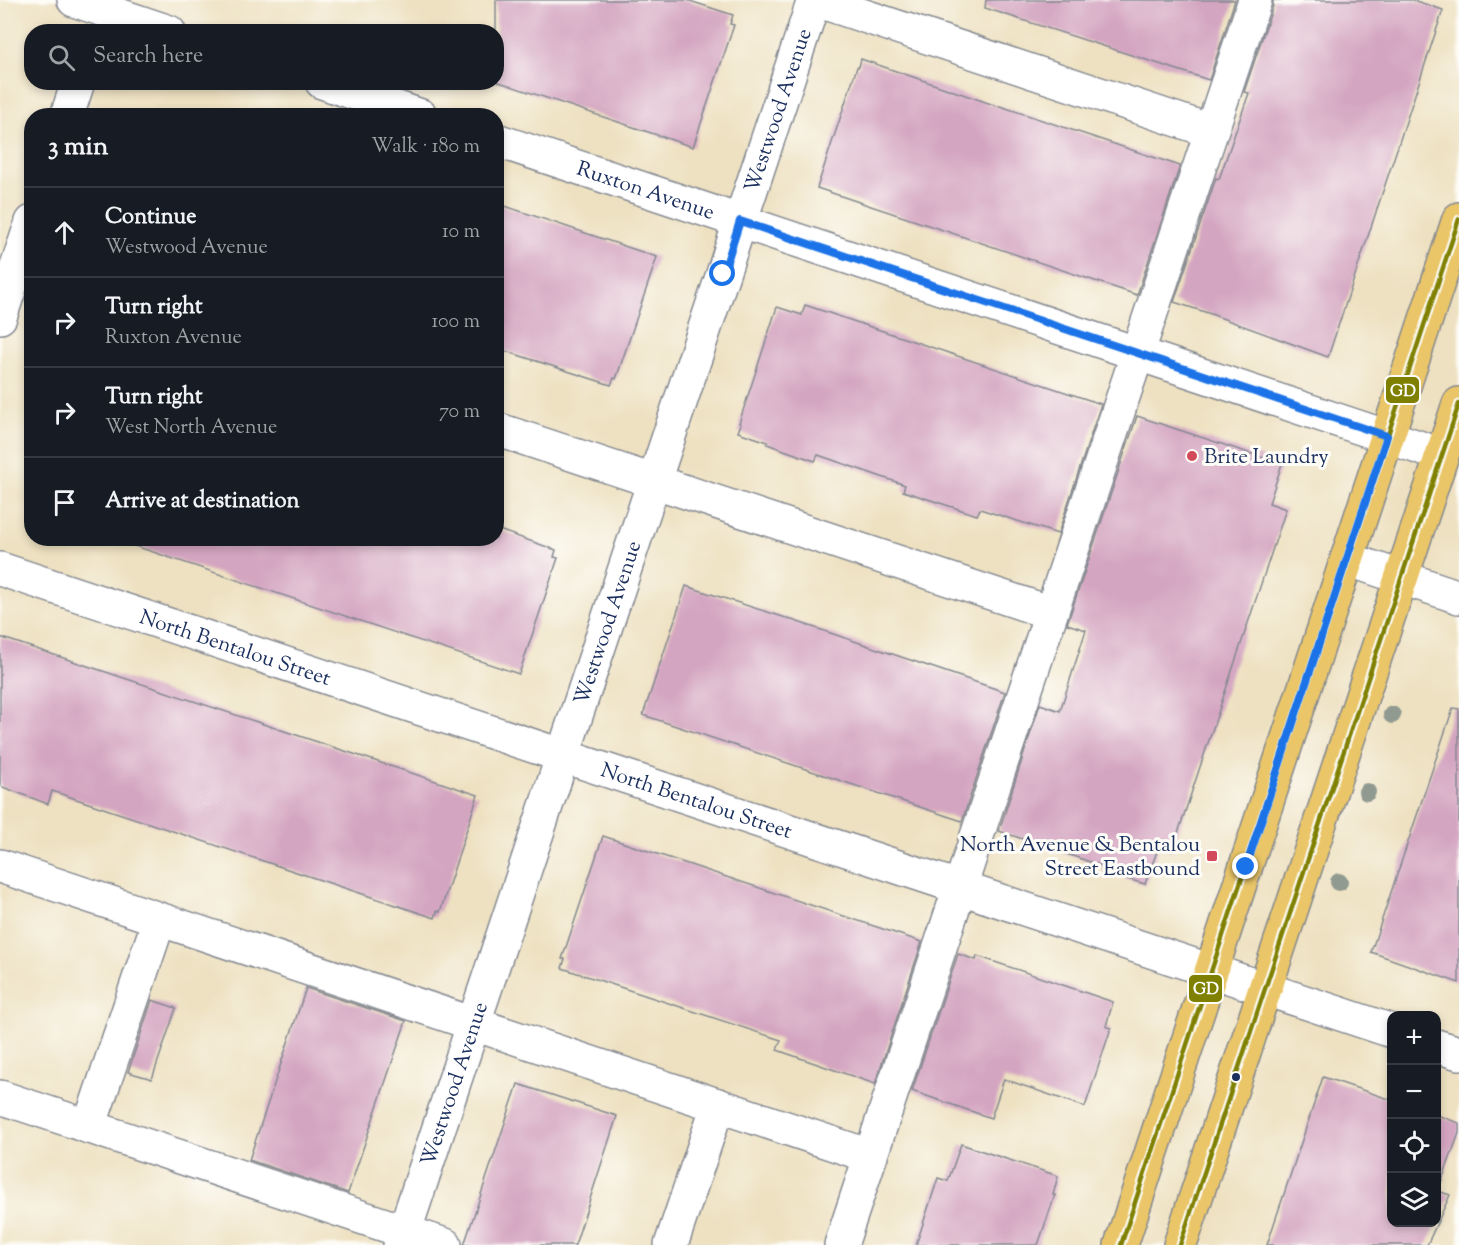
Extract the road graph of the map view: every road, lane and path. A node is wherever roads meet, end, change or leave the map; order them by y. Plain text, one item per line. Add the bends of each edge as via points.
1 (815, 0) edge
2 (1255, 0) edge
3 (94, 10) edge
4 (142, 24) edge
5 (75, 90) edge
6 (346, 90) edge
7 (70, 108) edge
8 (398, 108) edge
9 (1211, 131) junction
10 (504, 143) edge
11 (1459, 219) edge
12 (740, 221) junction
13 (24, 246) edge
14 (16, 269) edge
15 (0, 317) edge
16 (1137, 353) junction
17 (1459, 404) edge
18 (504, 432) edge
19 (1387, 436) junction
20 (1442, 454) junction
21 (654, 481) junction
22 (1347, 558) junction
23 (0, 569) edge
24 (1401, 578) junction
25 (1459, 597) edge
26 (1051, 613) junction
27 (563, 756) junction
28 (0, 866) edge
29 (960, 887) junction
30 (159, 920) junction
31 (1211, 971) junction
32 (1265, 989) junction
33 (473, 1024) junction
34 (1387, 1028) edge
35 (1441, 1047) edge
36 (1459, 1053) edge
37 (0, 1097) edge
38 (718, 1105) junction
39 (90, 1127) junction
40 (870, 1156) junction
41 (402, 1238) edge
42 (445, 1245) edge
43 (671, 1245) edge
44 (841, 1245) edge
45 (1121, 1245) edge
46 (1180, 1245) edge

1 - 9 street
1 - 12 street, Westwood Avenue
2 - 9 street
3 - 4 street
5 - 7 street
6 - 8 street
9 - 16 street
10 - 12 street, Ruxton Avenue
11 - 19 main road
12 - 16 street, Ruxton Avenue
12 - 21 street, Westwood Avenue
13 - 14 street
14 - 15 street
16 - 19 street, Ruxton Avenue
16 - 26 street
17 - 20 main road
18 - 21 street
19 - 20 street, Ruxton Avenue
19 - 22 main road
20 - 24 main road
21 - 26 street
21 - 27 street, Westwood Avenue
22 - 24 street
22 - 31 main road
23 - 27 street, North Bentalou Street
24 - 25 street
24 - 32 main road
26 - 29 street
27 - 29 street, North Bentalou Street
27 - 33 street, Westwood Avenue
28 - 30 street
29 - 31 street, North Bentalou Street
29 - 40 street
30 - 33 street
30 - 39 street
31 - 32 street, North Bentalou Street
31 - 45 main road
32 - 34 street, North Bentalou Street
32 - 46 main road
33 - 38 street
33 - 41 street, Westwood Avenue
35 - 36 street
37 - 39 street
38 - 40 street
38 - 43 street
39 - 41 street
40 - 44 street
41 - 42 street

